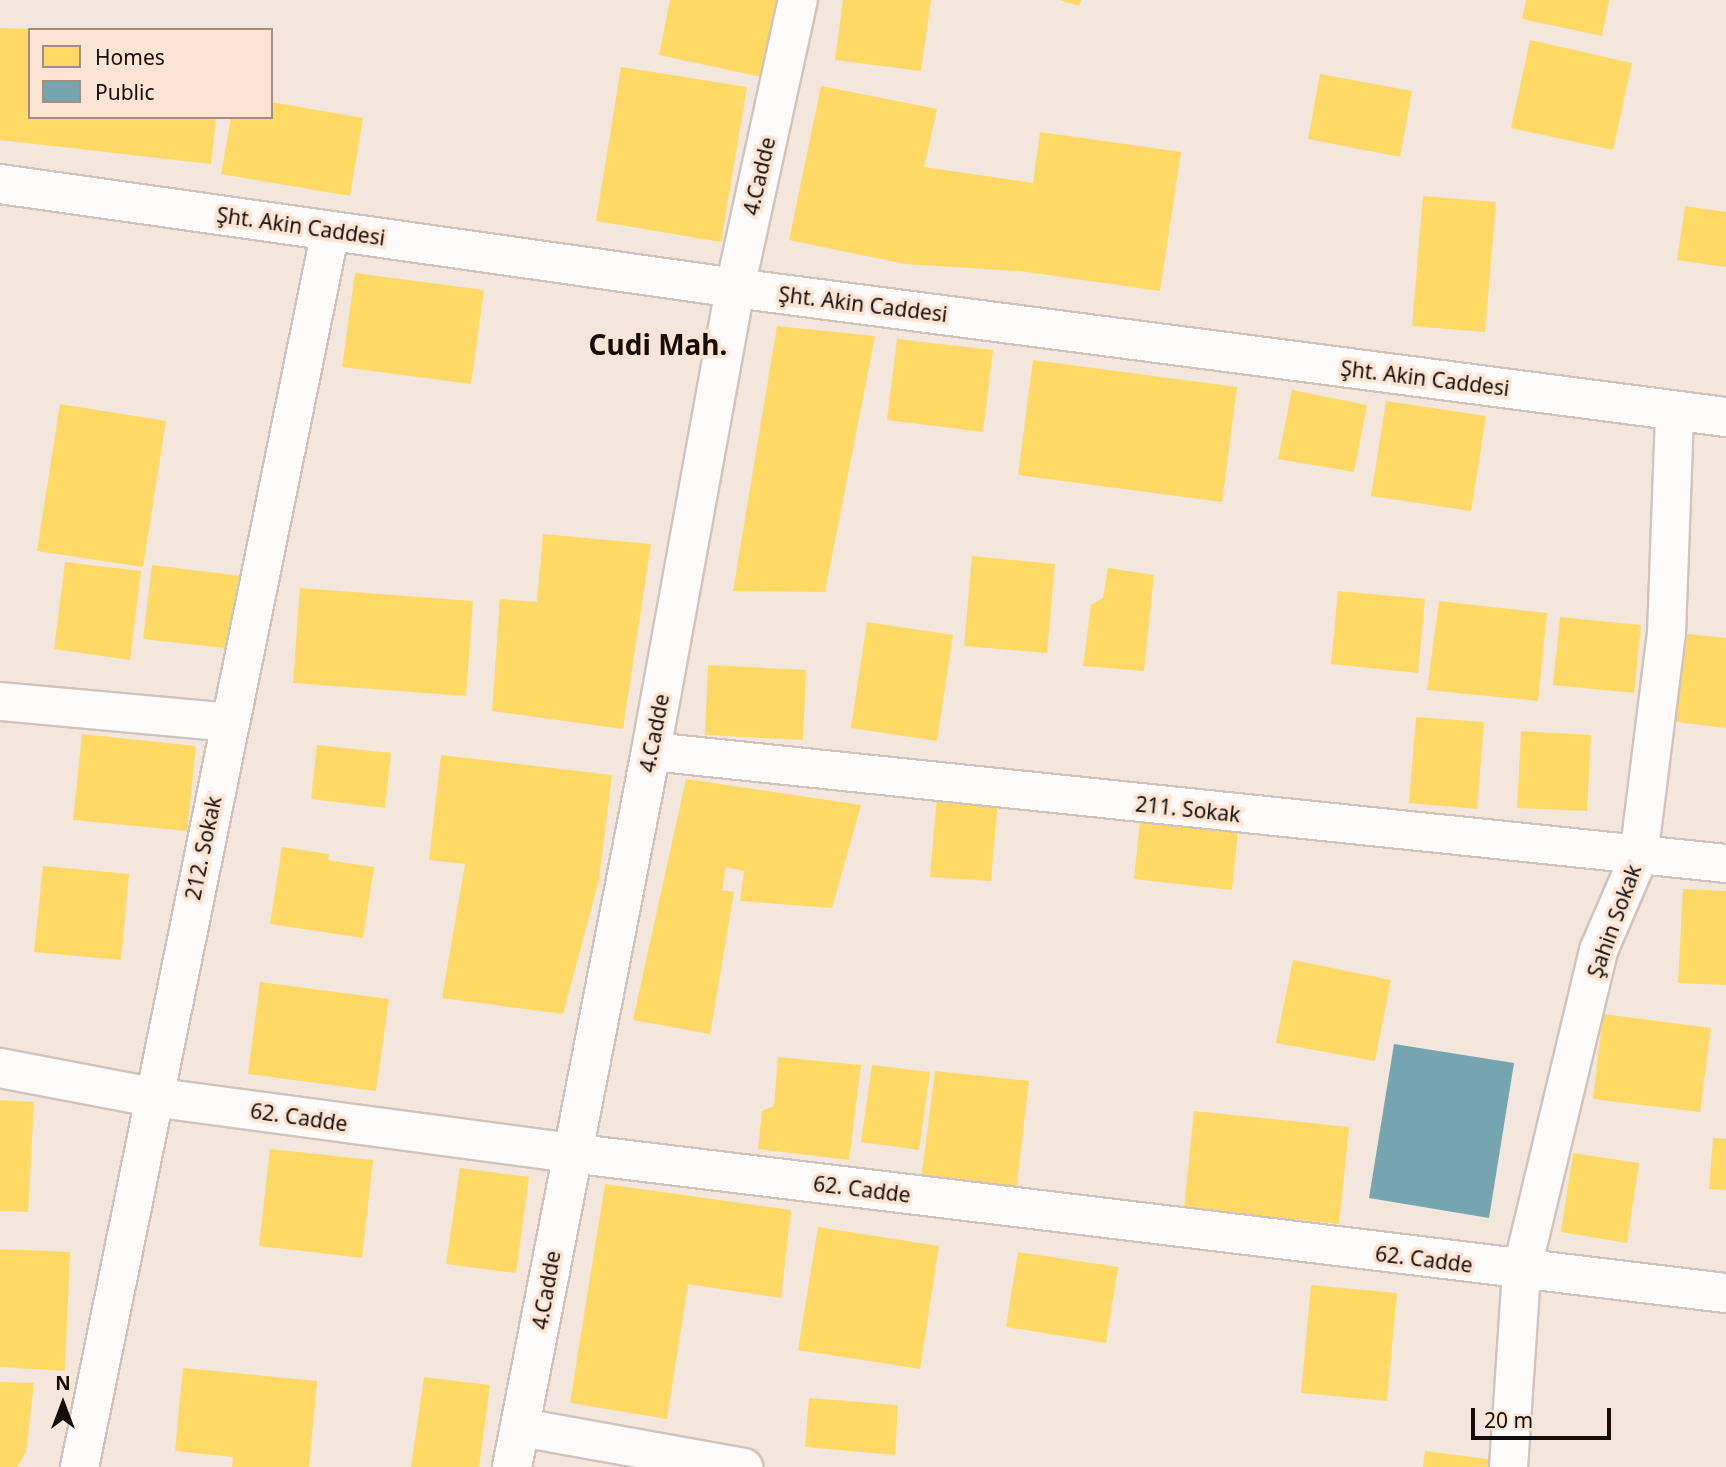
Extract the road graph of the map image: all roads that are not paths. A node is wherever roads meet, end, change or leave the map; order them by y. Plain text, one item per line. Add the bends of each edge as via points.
1 (798, 0) edge
2 (0, 184) edge
3 (330, 230) junction
4 (735, 288) junction
5 (1674, 411) junction
6 (1726, 418) edge
7 (0, 701) edge
8 (229, 722) junction
9 (651, 751) junction
10 (1638, 857) junction
11 (1726, 863) edge
12 (0, 1068) edge
13 (152, 1097) junction
14 (570, 1153) junction
15 (1521, 1271) junction
16 (1726, 1293) edge
17 (521, 1427) junction
18 (79, 1467) edge
19 (512, 1467) edge
20 (743, 1467) edge
21 (1508, 1467) edge

1 - 4 street, 4.Cadde
2 - 3 street, Şht. Akin Caddesi
3 - 4 street, Şht. Akin Caddesi
3 - 8 street, 212. Sokak
4 - 5 street, Şht. Akin Caddesi
4 - 9 street, 4.Cadde
5 - 6 street, Şht. Akin Caddesi
5 - 10 street, Şahin Sokak via 1666,633
7 - 8 street
8 - 13 street, 212. Sokak
9 - 10 street, 211. Sokak
9 - 14 street, 4.Cadde
10 - 11 street, 211. Sokak
10 - 15 street, Şahin Sokak via 1598,950
12 - 13 street, 62. Cadde
13 - 14 street, 62. Cadde
13 - 18 street, 212. Sokak
14 - 15 street, 62. Cadde
14 - 17 street, 4.Cadde
15 - 16 street, 62. Cadde
15 - 21 street, Şahin Sokak
17 - 19 street, 4.Cadde
17 - 20 street

